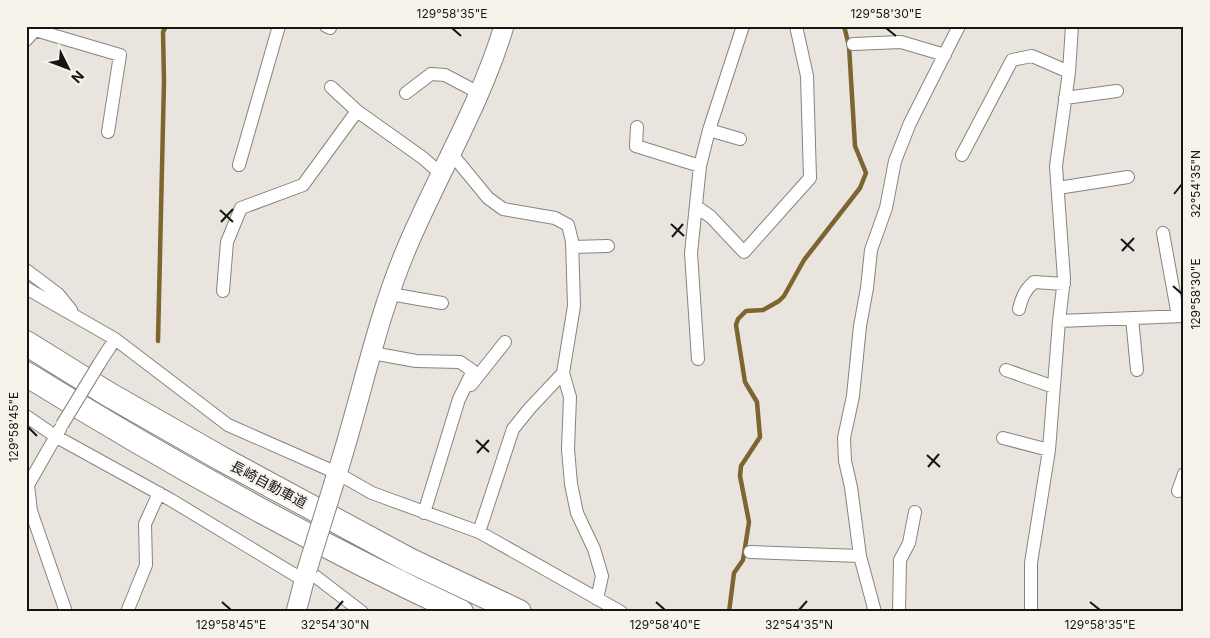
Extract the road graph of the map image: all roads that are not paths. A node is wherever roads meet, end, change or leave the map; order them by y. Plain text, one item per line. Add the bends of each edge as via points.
1 (280, 26) edge
2 (504, 26) edge
3 (743, 26) edge
4 (796, 26) edge
5 (959, 26) edge
6 (1072, 26) edge
7 (26, 40) edge
8 (853, 44) dead end
9 (945, 55) junction
10 (1069, 72) junction
11 (331, 87) dead end
12 (1117, 91) dead end
13 (406, 93) dead end
14 (479, 93) junction
15 (1065, 98) junction
16 (357, 111) junction
17 (637, 127) dead end
18 (709, 130) junction
19 (108, 132) dead end
20 (740, 139) dead end
21 (451, 153) junction
22 (962, 155) dead end
23 (239, 165) dead end
24 (700, 166) junction
25 (440, 174) junction
26 (1128, 177) dead end
27 (1058, 188) junction
28 (697, 207) junction
29 (1163, 233) dead end
30 (608, 246) dead end
31 (572, 247) junction
32 (26, 270) edge
33 (1064, 284) junction
34 (26, 288) edge
35 (223, 291) dead end
36 (390, 294) junction
37 (442, 303) dead end
38 (1019, 309) dead end
39 (1181, 316) edge
40 (78, 317) junction
41 (1132, 318) junction
42 (1059, 321) junction
43 (115, 338) junction
44 (504, 342) dead end
45 (26, 343) edge
46 (372, 353) junction
47 (698, 358) dead end
48 (1006, 370) dead end
49 (1137, 370) dead end
50 (563, 373) junction
51 (26, 374) edge
52 (1054, 387) junction
53 (459, 399) junction
54 (26, 416) edge
55 (59, 430) junction
56 (1003, 438) dead end
57 (1049, 450) junction
58 (1184, 474) edge
59 (335, 478) junction
60 (1178, 491) dead end
61 (159, 494) junction
62 (28, 512) edge
63 (915, 512) dead end
64 (424, 513) junction
65 (479, 532) junction
66 (750, 552) dead end
67 (860, 556) junction
68 (306, 575) junction
69 (597, 598) junction
70 (608, 608) edge
71 (66, 612) edge
72 (127, 612) edge
73 (296, 612) edge
74 (362, 612) edge
75 (461, 612) edge
76 (519, 612) edge
77 (621, 612) edge
78 (875, 612) edge
79 (899, 612) edge
80 (1031, 612) edge

1 - 23 street
2 - 14 street
3 - 18 street
4 - 28 street via 807,76 810,178 744,252
5 - 9 street
6 - 10 street
7 - 19 street via 35,30 120,55
8 - 9 street via 901,42
9 - 67 street via 910,123 895,161 886,208 871,250 853,396 844,438 844,460
10 - 15 street
10 - 22 street via 1032,56 1012,60
11 - 16 street
12 - 15 street
13 - 14 street via 431,74 445,75
14 - 21 street
15 - 27 street via 1056,166
16 - 25 street
16 - 35 street via 303,185 241,208 227,242
17 - 24 street via 636,146
18 - 20 street
18 - 24 street
21 - 25 street
21 - 31 street via 488,198 503,209 555,218 568,226
24 - 28 street
25 - 36 street
26 - 27 street
27 - 33 street
28 - 47 street via 692,254
29 - 39 street
30 - 31 street
31 - 50 street via 574,306
32 - 40 street via 58,294
33 - 38 street via 1034,282 1022,297
33 - 42 street
34 - 40 street
36 - 37 street
36 - 46 street
39 - 41 street
40 - 43 street
41 - 42 street
41 - 49 street
42 - 52 street
43 - 55 street, bridge
43 - 59 street via 228,425
44 - 53 street
45 - 76 highway, 長崎自動車道 via 222,460 409,560
46 - 53 street via 416,361 460,362 472,371
46 - 59 street
48 - 52 street
50 - 65 street via 514,429
50 - 69 street via 570,397 568,449 571,484 577,513 594,549 602,576
51 - 75 highway, 長崎自動車道 via 263,512
52 - 57 street
53 - 64 street
54 - 55 street
55 - 61 street
55 - 62 street via 28,485
56 - 57 street
57 - 80 street via 1031,563
58 - 60 street
59 - 64 street
59 - 68 street, bridge
61 - 68 street
61 - 72 street via 144,524 146,565
62 - 71 street
63 - 79 street via 909,544 900,560
64 - 65 street
65 - 69 street
66 - 67 street
67 - 78 street
68 - 73 street
68 - 74 street
69 - 70 street
70 - 77 street

